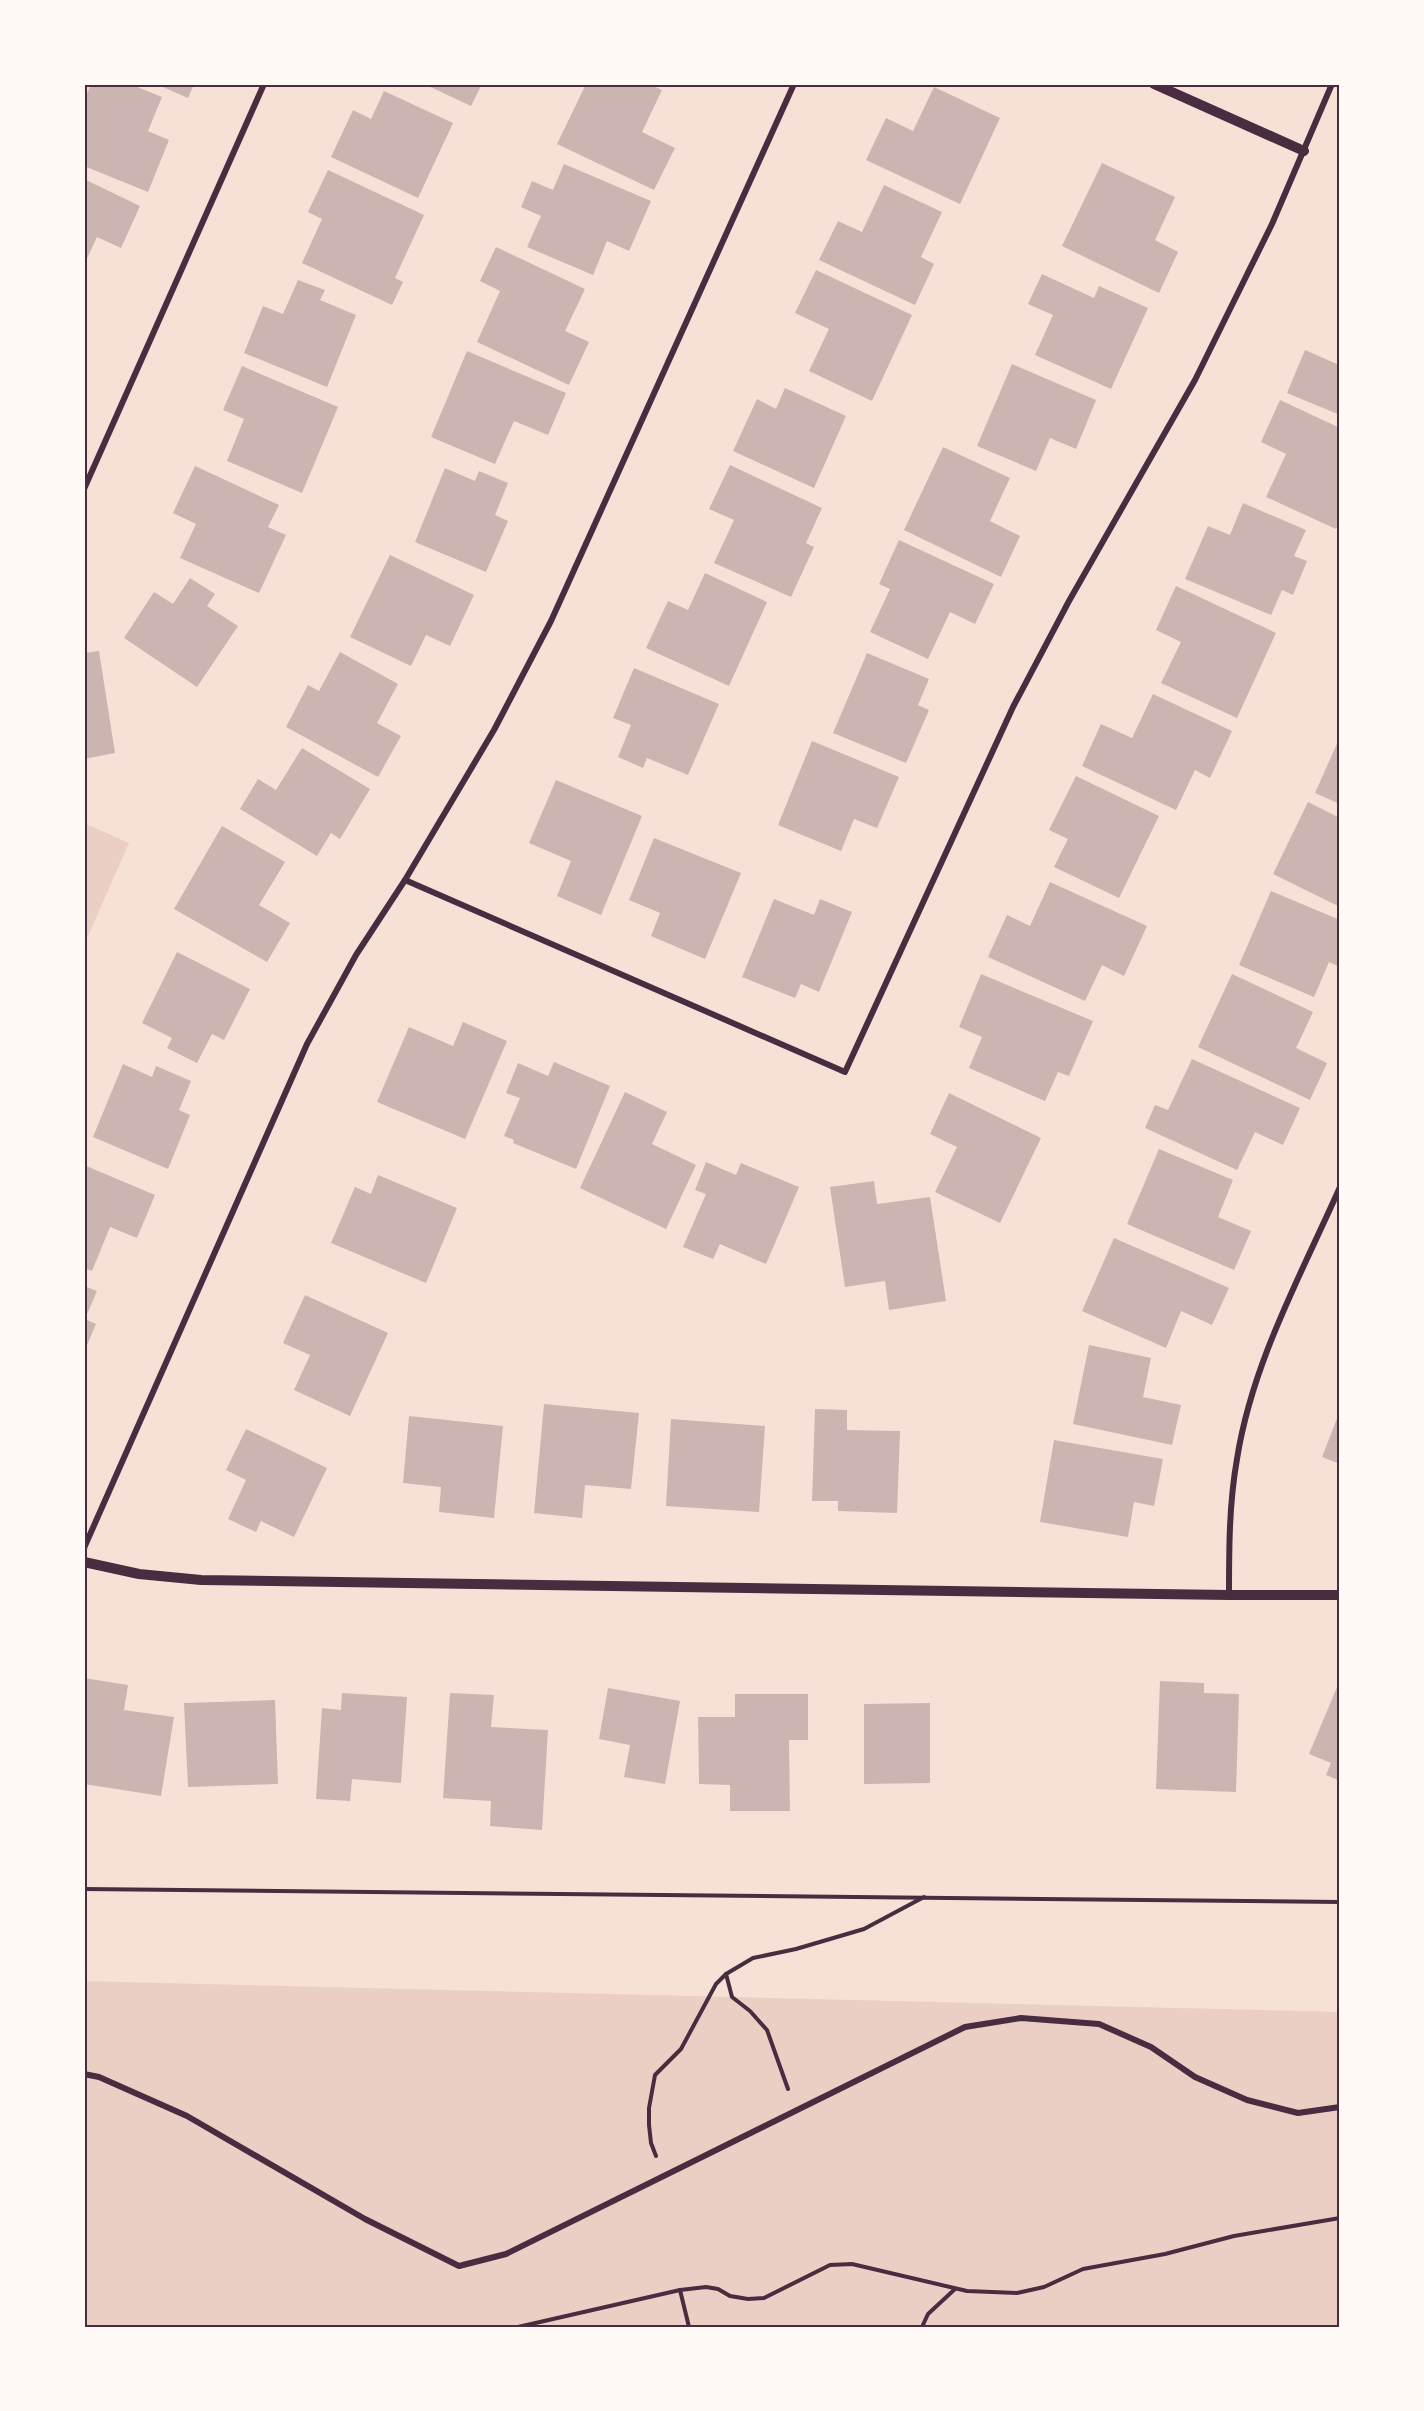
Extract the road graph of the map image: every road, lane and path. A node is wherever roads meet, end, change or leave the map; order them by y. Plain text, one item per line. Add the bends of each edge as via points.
1 (264, 84) edge
2 (794, 84) edge
3 (1154, 84) edge
4 (1332, 84) edge
5 (1304, 151) junction
6 (84, 489) edge
7 (405, 880) junction
8 (1340, 1187) edge
9 (84, 1548) edge
10 (84, 1562) edge
11 (1229, 1595) junction
12 (1340, 1595) edge
13 (84, 1889) edge
14 (925, 1896) junction
15 (1340, 1902) edge
16 (726, 1974) junction
17 (84, 2074) edge
18 (1340, 2107) edge
19 (795, 2111) junction
20 (664, 2176) junction
21 (1340, 2218) edge
22 (955, 2289) junction
23 (680, 2290) junction
24 (518, 2327) edge
25 (689, 2327) edge
26 (922, 2327) edge

1 - 6 street
2 - 7 street via 551,621 494,730
3 - 5 street
4 - 5 street
5 - 7 street via 1195,380 1013,707 845,1072
7 - 9 street via 356,955 307,1044
8 - 11 street via 1265,1355 1249,1405 1230,1502
10 - 11 street via 139,1574 201,1580
11 - 12 street
13 - 14 path
14 - 15 path
14 - 16 path via 864,1929 753,1959
16 - 19 path via 732,1997 767,2030
16 - 20 path via 716,1984 681,2049 655,2075 649,2125 651,2143
17 - 20 street via 187,2116 365,2219 459,2266 506,2254
18 - 19 street via 1298,2113 1247,2100 1195,2077 1151,2047 1099,2024 1021,2018 965,2026
19 - 20 street
21 - 22 path via 1083,2269 1044,2287 1017,2293
22 - 23 path via 852,2264 830,2265 764,2298 730,2296 706,2287
22 - 26 path via 928,2314
23 - 24 path
23 - 25 path

